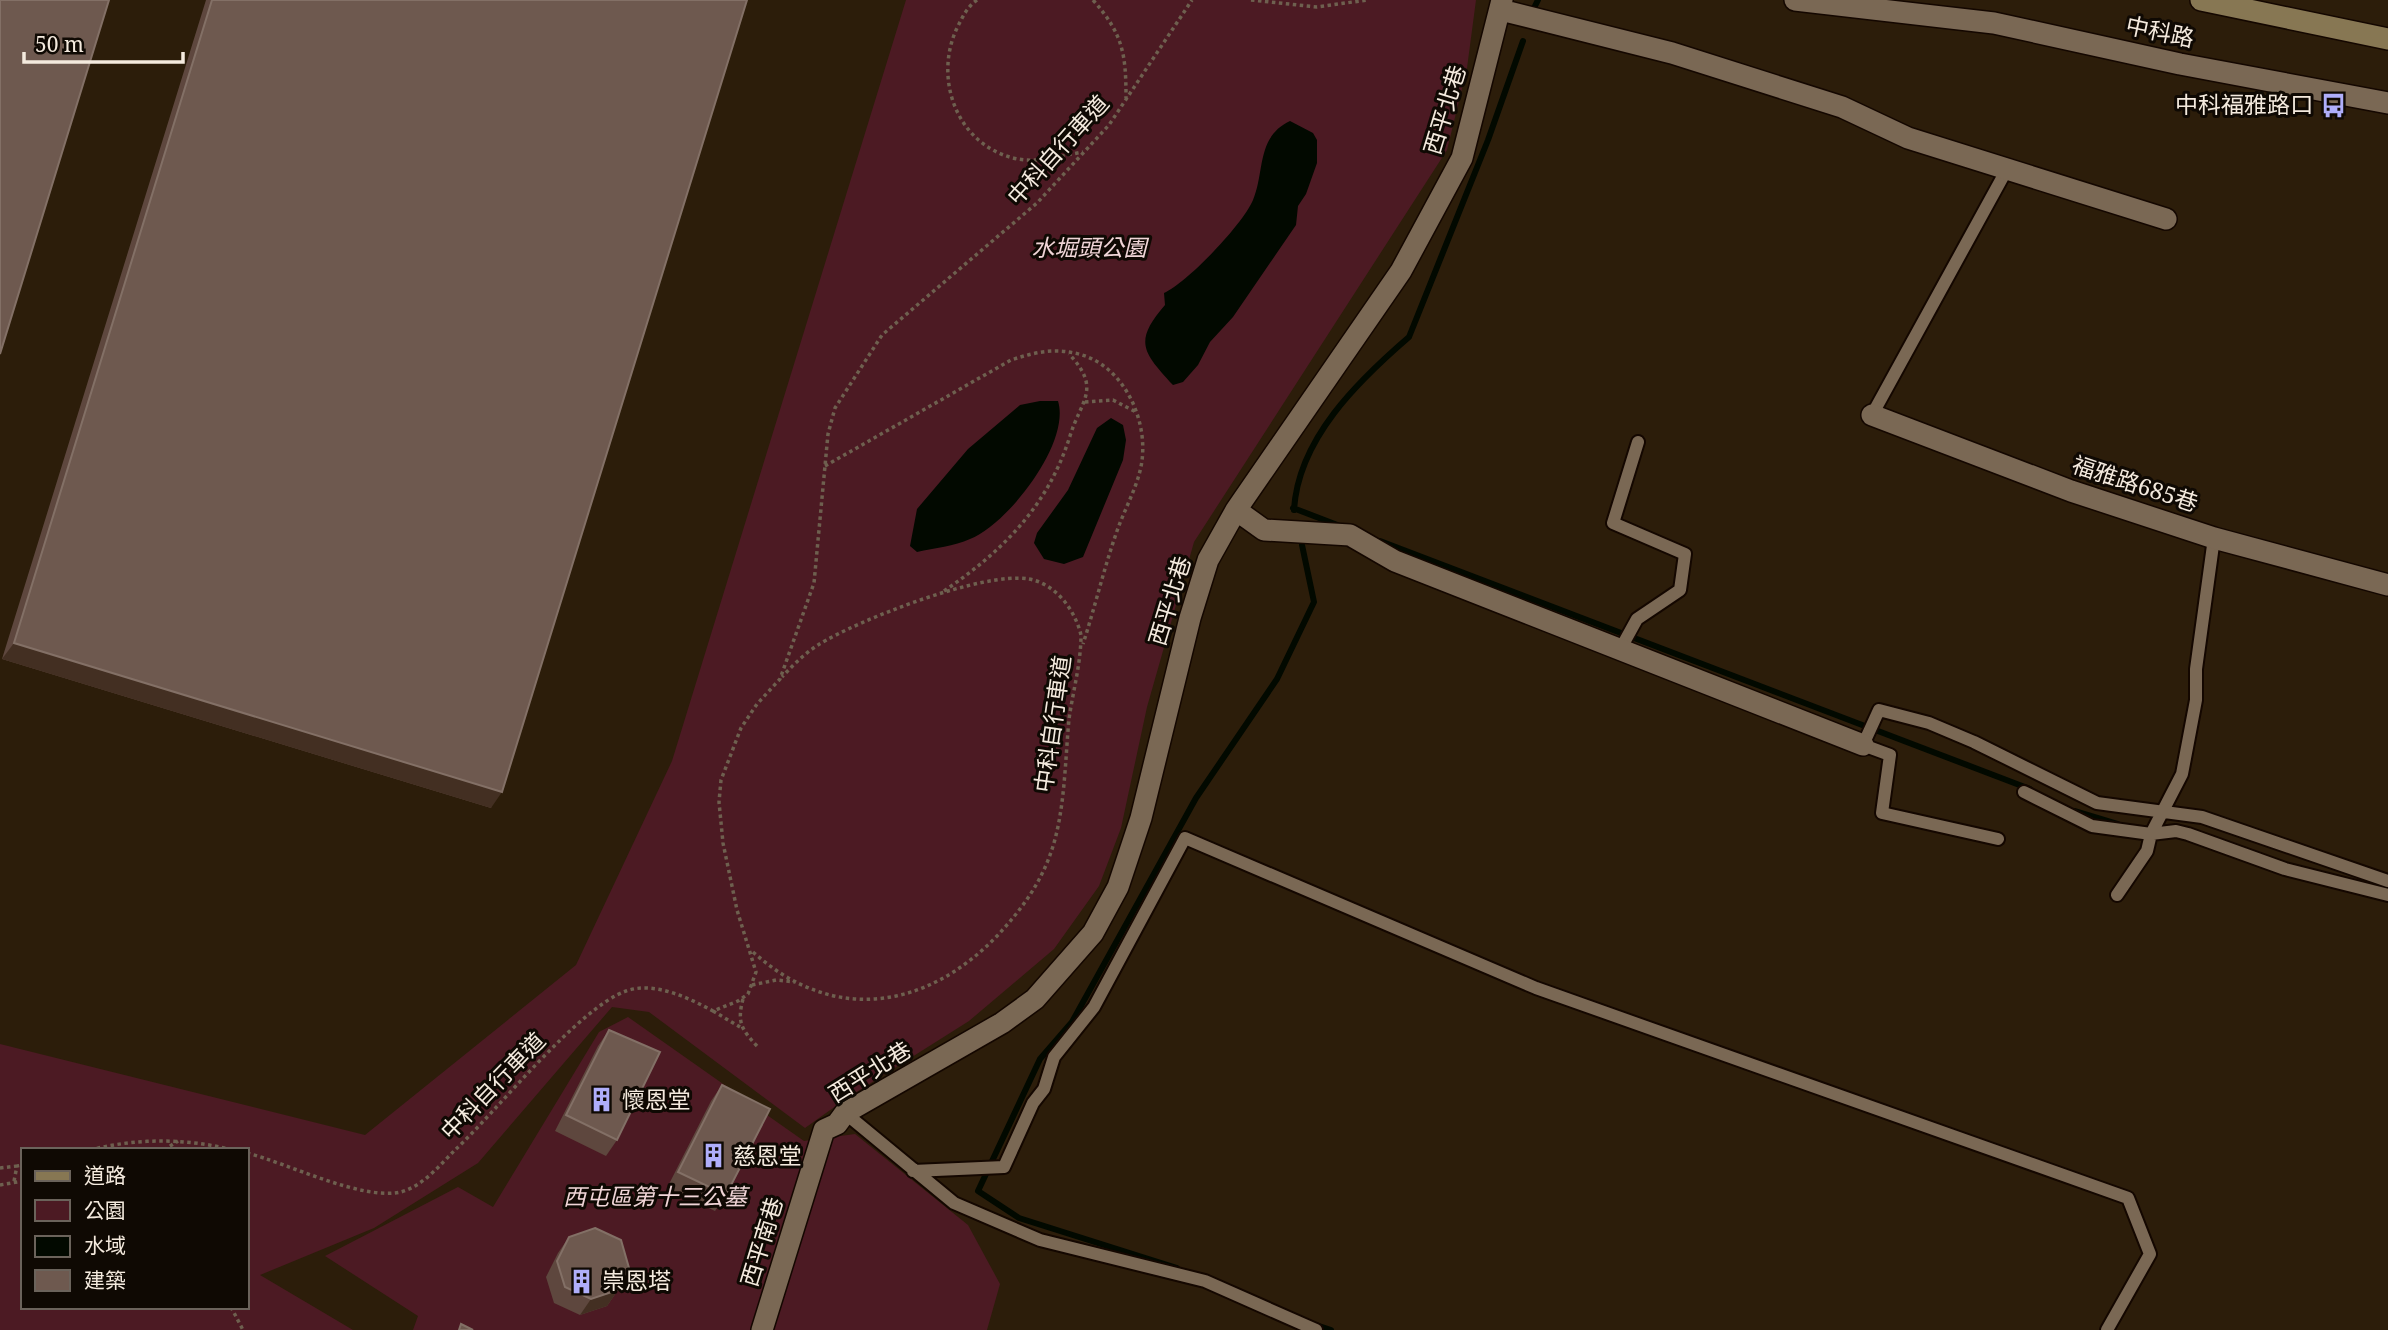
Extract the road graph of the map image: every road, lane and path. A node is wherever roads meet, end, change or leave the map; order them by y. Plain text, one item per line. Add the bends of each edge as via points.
1 (977, 0) edge
2 (1093, 0) edge
3 (1192, 0) edge
4 (1251, 0) edge
5 (1367, 0) edge
6 (1796, 0) edge
7 (2201, 0) edge
8 (1502, 5) edge
9 (2388, 39) edge
10 (1126, 100) junction
11 (2388, 103) edge
12 (1085, 152) junction
13 (2006, 171) junction
14 (2166, 219) dead end
15 (1068, 352) junction
16 (1086, 402) junction
17 (1137, 413) junction
18 (1872, 415) joint
19 (1638, 442) dead end
20 (824, 467) junction
21 (1236, 510) junction
22 (2214, 538) junction
23 (2388, 585) edge
24 (938, 595) junction
25 (1620, 648) junction
26 (1081, 649) junction
27 (780, 678) junction
28 (1863, 745) junction
29 (2024, 792) dead end
30 (2162, 810) junction
31 (2151, 834) junction
32 (1998, 839) dead end
33 (2388, 881) edge
34 (2117, 895) dead end
35 (2388, 895) edge
36 (751, 950) junction
37 (800, 983) junction
38 (752, 985) junction
39 (744, 997) junction
40 (713, 1011) junction
41 (740, 1027) junction
42 (757, 1046) dead end
43 (845, 1113) junction
44 (824, 1130) joint
45 (180, 1140) junction
46 (98, 1148) edge
47 (167, 1148) edge
48 (222, 1148) edge
49 (248, 1153) edge
50 (21, 1165) edge
51 (16, 1166) junction
52 (0, 1168) edge
53 (913, 1171) junction
54 (14, 1181) junction
55 (21, 1181) edge
56 (0, 1185) edge
57 (232, 1309) edge
58 (243, 1330) edge
59 (762, 1330) edge
60 (1316, 1330) edge
61 (2107, 1330) edge

1 - 12 path via 953,36 947,61 949,92 967,128 1013,158 1032,161
2 - 10 path via 1115,26 1122,45
3 - 10 path, 中科自行車道
4 - 5 path via 1317,7
6 - 11 street, 中科路 via 1994,23
7 - 9 street, 中科路
8 - 13 street via 1842,107 1908,138
8 - 21 street, 西平北巷 via 1462,158 1401,271
10 - 12 path, 中科自行車道
12 - 20 path, 中科自行車道 via 1037,203 882,335 835,408
13 - 14 street
13 - 18 lane
15 - 16 path via 1083,368
15 - 17 path via 1109,370
15 - 20 path via 1035,352 1011,360
16 - 17 path via 1113,400
16 - 24 path via 1065,456 1028,516 1007,543
17 - 26 path via 1142,429 1140,472
18 - 22 street, 福雅路685巷 via 2071,491
19 - 25 lane via 1613,523 1685,554 1679,590 1637,619
20 - 27 path, 中科自行車道 via 814,583
21 - 25 street via 1264,530 1350,535 1395,561
21 - 43 street, 西平北巷 via 1208,560 1141,818 1118,887 1093,933 1035,999 1002,1023
22 - 23 street, 福雅路685巷
22 - 30 lane via 2191,732 2177,789
24 - 26 path, 中科自行車道 via 968,584 1032,579 1060,596 1076,617
24 - 27 path, 中科自行車道 via 842,632 817,646
25 - 28 street
26 - 37 path, 中科自行車道 via 1051,854 1033,892 1015,915 978,955 919,992 897,998 852,999
27 - 36 path, 中科自行車道 via 741,728 725,767 719,802 737,910
28 - 30 lane via 1879,710 1929,723 1974,742 2097,803
28 - 32 lane via 1890,755 1882,813
29 - 31 lane via 2092,826
30 - 31 lane
30 - 33 lane via 2202,817
31 - 34 lane via 2147,851
31 - 35 lane via 2188,834 2286,869
36 - 37 path, 中科自行車道
36 - 38 path, 中科自行車道
37 - 38 path, 中科自行車道 via 776,980
38 - 39 path
39 - 40 path
39 - 41 path
40 - 41 path, 中科自行車道
40 - 49 path, 中科自行車道 via 661,991 628,990 608,1001 568,1033 426,1179 400,1192 325,1180
41 - 42 path, 中科自行車道
43 - 44 street, 西平北巷 via 837,1124
43 - 53 lane
44 - 59 street, 西平南巷
45 - 46 path
45 - 47 path
45 - 48 path
50 - 51 path
51 - 52 path
51 - 54 path
53 - 60 lane via 954,1203 1040,1240 1205,1281
53 - 61 lane via 1004,1167 1033,1102 1044,1089 1054,1057 1094,1007 1185,838 1536,988 2128,1198 2150,1254
54 - 55 path
54 - 56 path
57 - 58 path

